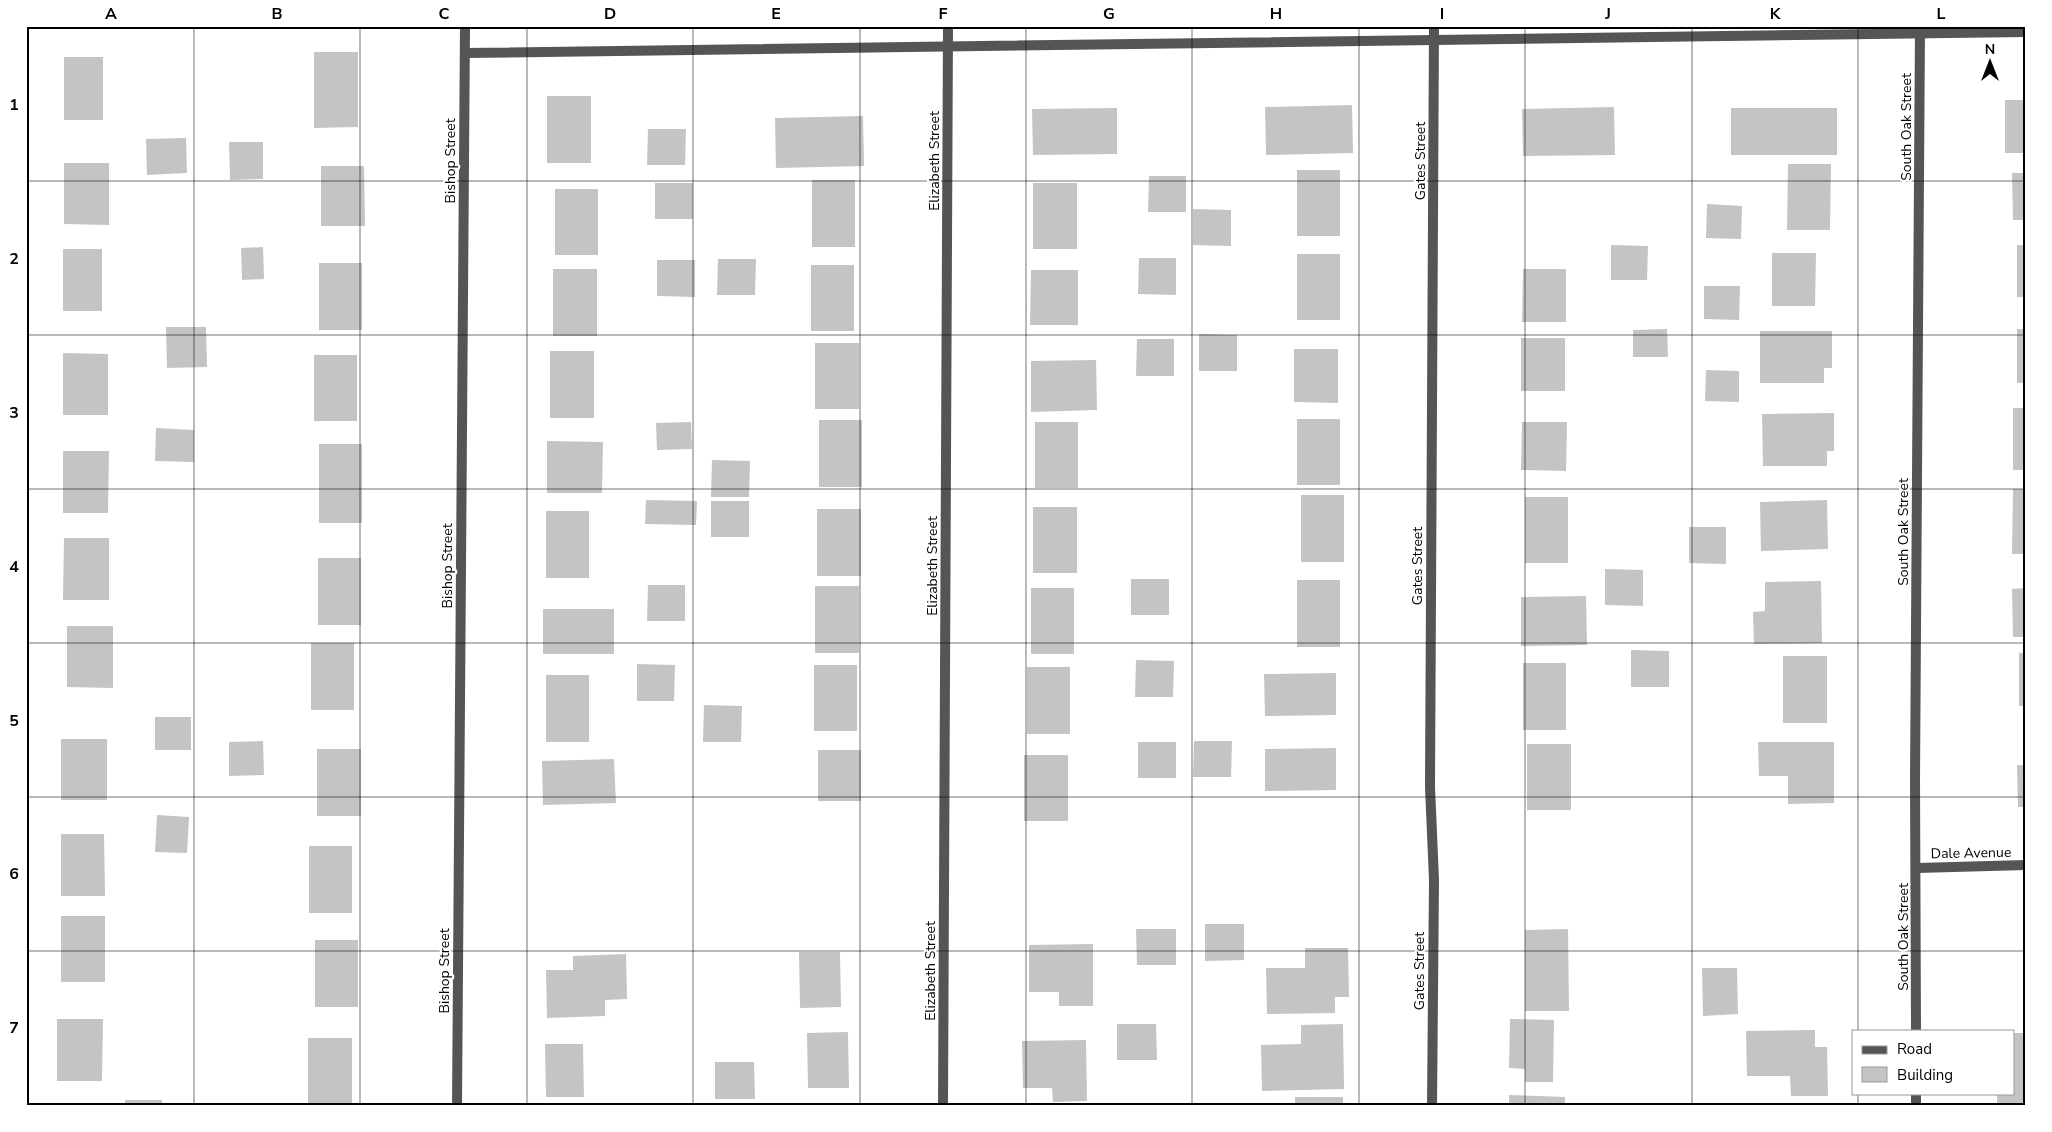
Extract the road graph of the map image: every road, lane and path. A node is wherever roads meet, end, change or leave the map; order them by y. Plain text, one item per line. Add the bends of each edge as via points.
1 (465, 26) edge
2 (948, 26) edge
3 (1434, 26) edge
4 (1920, 30) edge
5 (2026, 32) edge
6 (1434, 39) junction
7 (948, 46) junction
8 (465, 53) junction
9 (2026, 866) edge
10 (1917, 868) junction
11 (1916, 1030) edge
12 (457, 1106) edge
13 (943, 1106) edge
14 (1432, 1106) edge

1 - 8 street, Bishop Street
2 - 7 street, Elizabeth Street
3 - 6 street, Gates Street
4 - 5 street
4 - 6 street
4 - 10 street, South Oak Street
6 - 7 street
6 - 14 street, Gates Street via 1430,787 1434,880
7 - 8 street
7 - 13 street, Elizabeth Street
8 - 12 street, Bishop Street
9 - 10 street, Dale Avenue
10 - 11 street, South Oak Street

